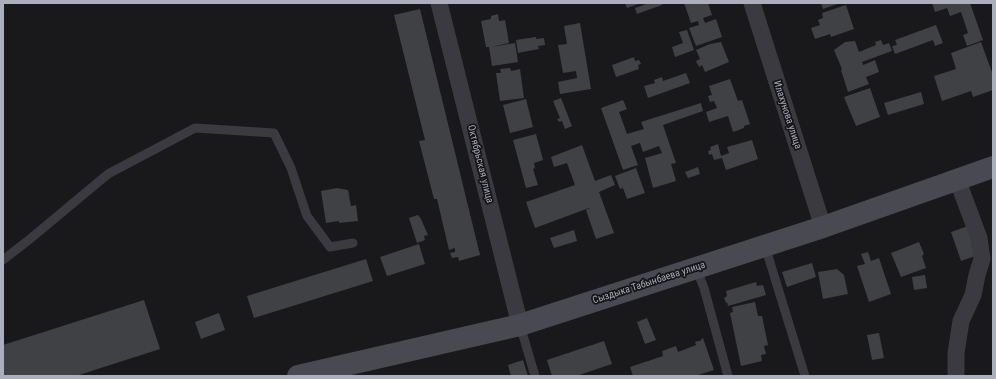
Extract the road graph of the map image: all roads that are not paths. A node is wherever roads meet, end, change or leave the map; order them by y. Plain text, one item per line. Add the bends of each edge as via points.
1 (440, 3) edge
2 (752, 3) edge
3 (993, 167) edge
4 (957, 180) junction
5 (823, 227) junction
6 (353, 243) dead end
7 (765, 246) junction
8 (3, 260) edge
9 (696, 268) junction
10 (520, 325) junction
11 (298, 376) edge
12 (534, 376) edge
13 (728, 376) edge
14 (805, 376) edge
15 (956, 376) edge

1 - 10 street, Октябрьская улица
2 - 5 street, Илахунова улица
3 - 4 street, Сыздыка Табынбаева улица
4 - 5 street, Сыздыка Табынбаева улица
4 - 15 street via 979,238 982,259 974,295 961,321 956,353
5 - 7 street, Сыздыка Табынбаева улица
6 - 8 lane via 330,247 307,216 274,133 195,128 108,174
7 - 9 street, Сыздыка Табынбаева улица
7 - 14 lane
9 - 10 street, Сыздыка Табынбаева улица
9 - 13 lane
10 - 11 street, Сыздыка Табынбаева улица
10 - 12 lane

